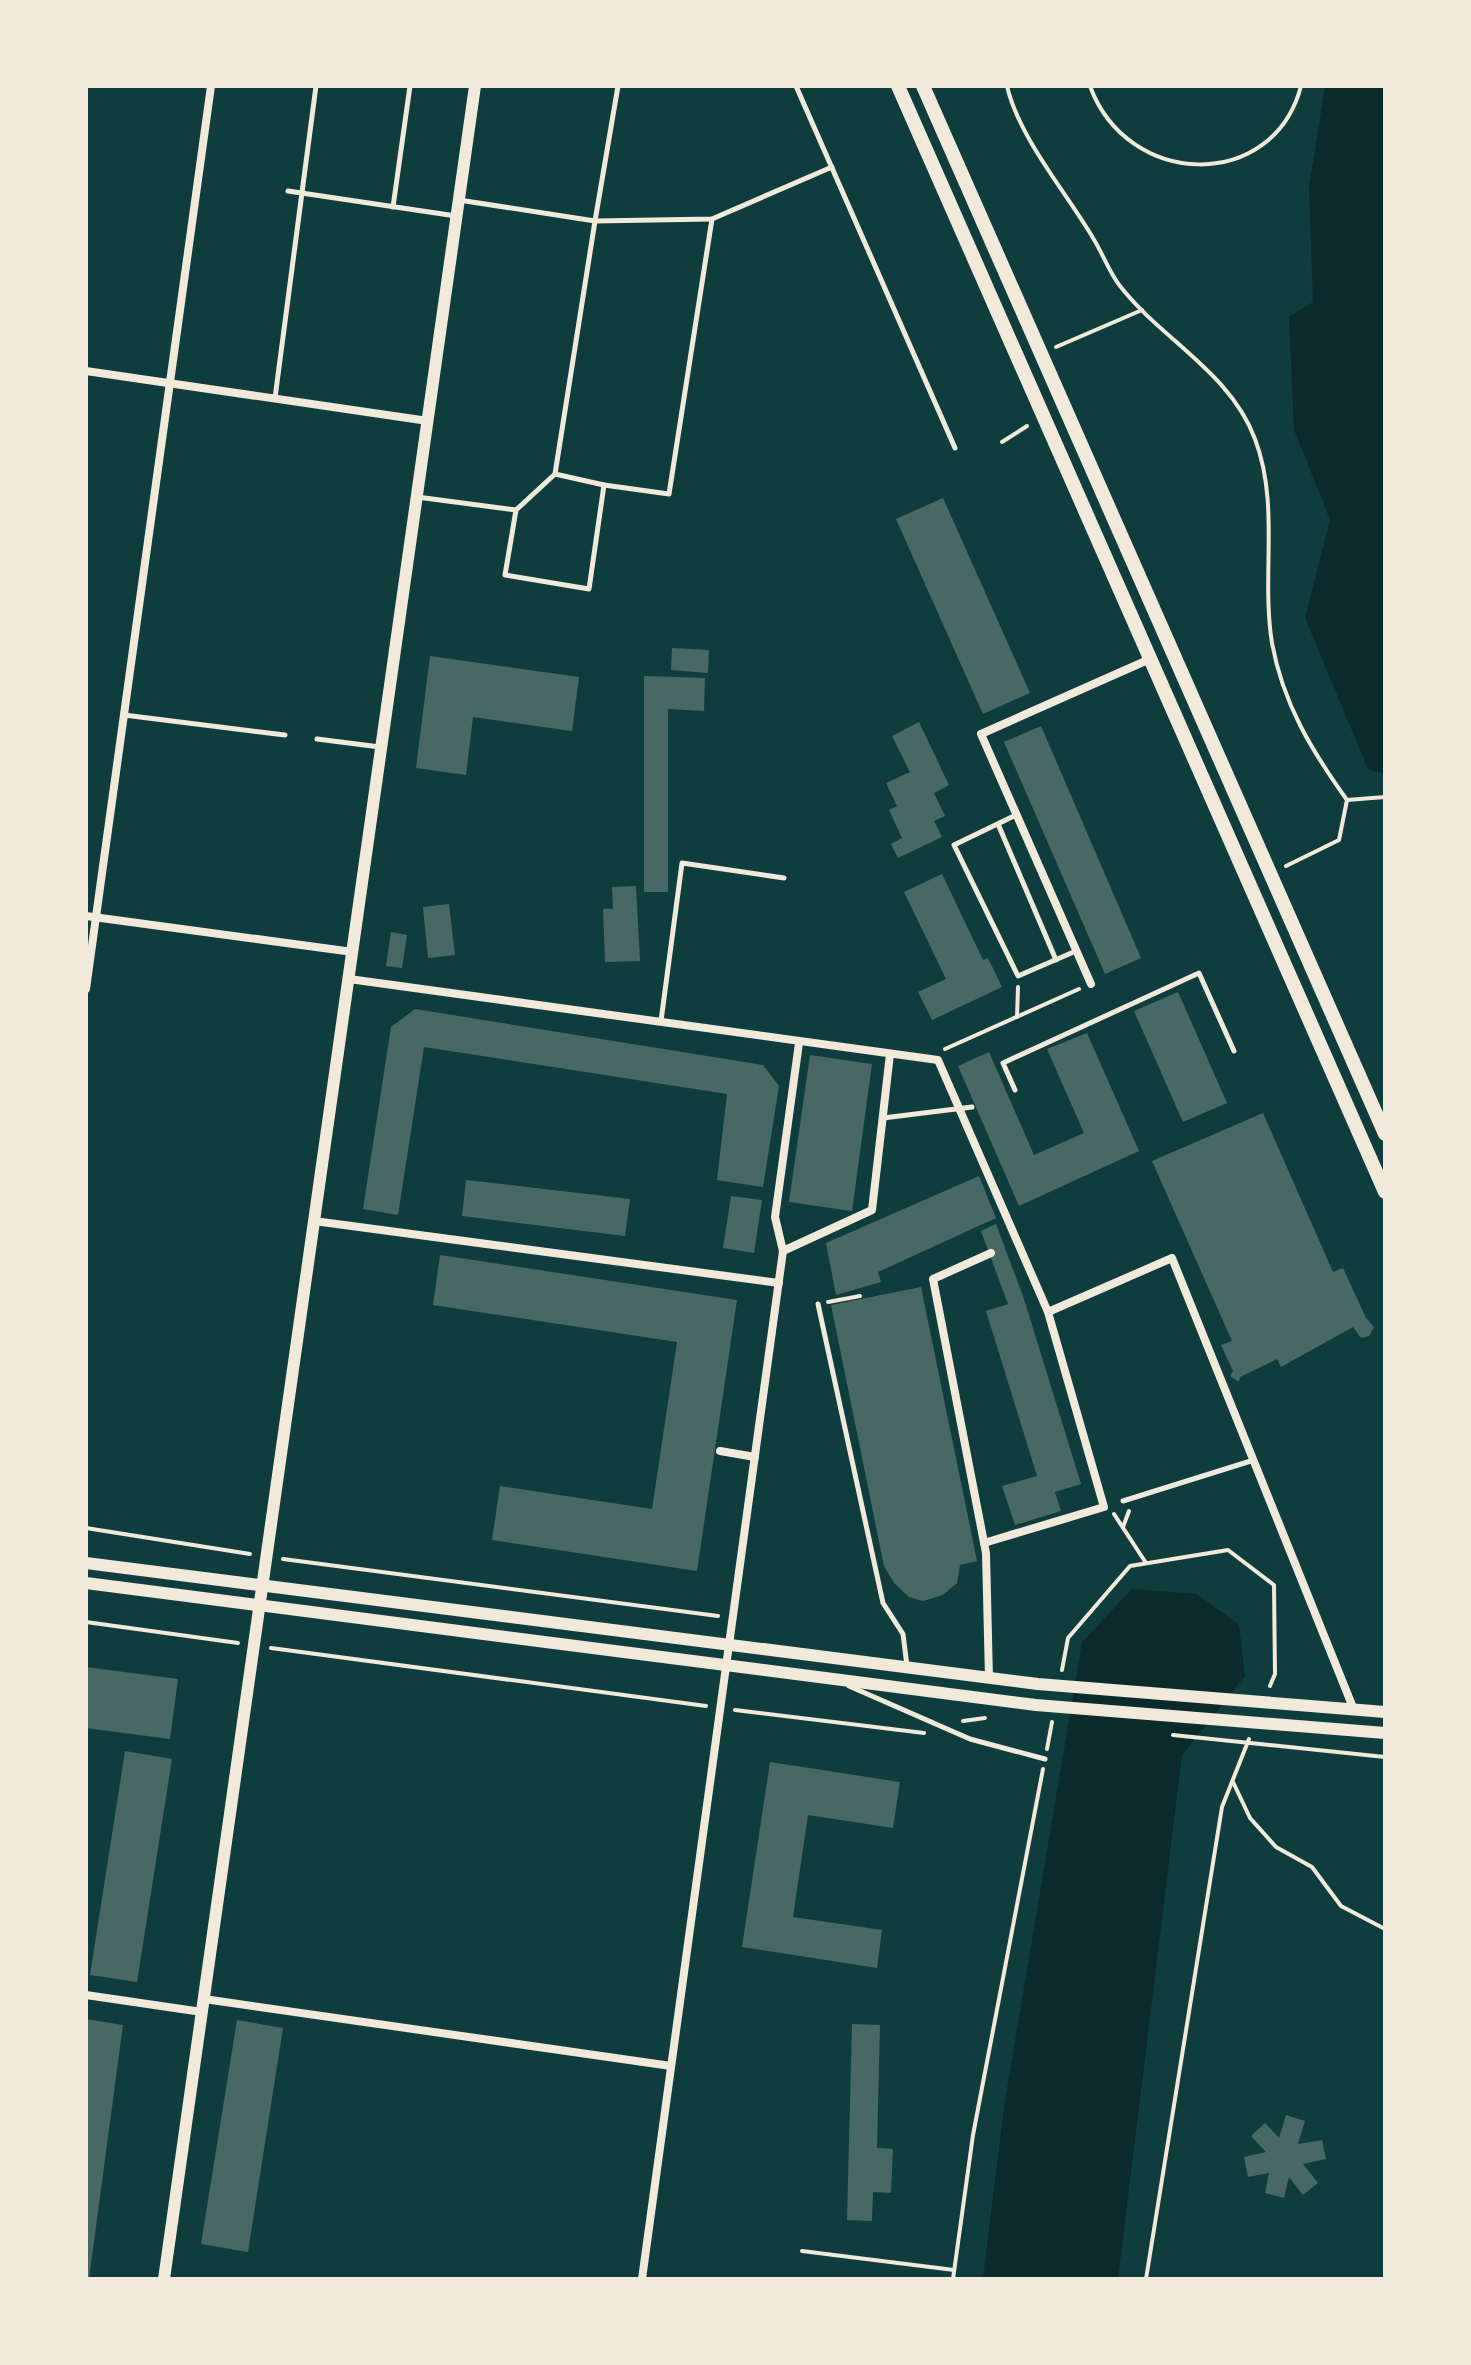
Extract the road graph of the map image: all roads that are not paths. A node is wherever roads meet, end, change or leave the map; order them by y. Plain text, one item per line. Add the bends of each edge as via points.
1 (211, 86) edge
2 (316, 86) edge
3 (410, 86) edge
4 (475, 86) edge
5 (618, 86) edge
6 (796, 86) edge
7 (898, 86) edge
8 (923, 86) edge
9 (832, 167) junction
10 (288, 191) dead end
11 (302, 193) junction
12 (459, 200) junction
13 (393, 207) junction
14 (457, 216) junction
15 (712, 219) junction
16 (595, 221) junction
17 (86, 371) edge
18 (170, 384) junction
19 (275, 399) junction
20 (428, 421) junction
21 (955, 448) dead end
22 (555, 474) junction
23 (604, 485) junction
24 (417, 497) junction
25 (516, 510) junction
26 (1150, 659) junction
27 (124, 715) junction
28 (285, 735) dead end
29 (317, 739) dead end
30 (381, 747) junction
31 (1017, 814) junction
32 (998, 824) junction
33 (784, 878) dead end
34 (91, 917) edge
35 (1076, 951) junction
36 (353, 952) junction
37 (1056, 960) junction
38 (349, 979) junction
39 (1091, 984) road end
40 (86, 989) edge
41 (661, 1023) junction
42 (799, 1043) junction
43 (1234, 1051) dead end
44 (890, 1054) junction
45 (1015, 1090) dead end
46 (972, 1107) dead end
47 (962, 1110) junction
48 (883, 1118) junction
49 (1385, 1134) edge
50 (1385, 1192) edge
51 (314, 1221) junction
52 (783, 1251) junction
53 (991, 1253) dead end
54 (779, 1283) junction
55 (818, 1304) road end
56 (1048, 1312) junction
57 (720, 1451) dead end
58 (755, 1457) junction
59 (1254, 1460) junction
60 (1123, 1501) dead end
61 (984, 1543) junction
62 (86, 1563) edge
63 (86, 1583) edge
64 (263, 1586) junction
65 (260, 1604) junction
66 (727, 1645) junction
67 (725, 1665) junction
68 (907, 1667) junction
69 (989, 1678) junction
70 (833, 1679) junction
71 (1354, 1710) junction
72 (1385, 1712) edge
73 (1385, 1733) edge
74 (1045, 1759) road end
75 (86, 1995) edge
76 (204, 1999) junction
77 (202, 2012) junction
78 (671, 2066) junction
79 (164, 2279) edge
80 (642, 2279) edge

1 - 18 street
2 - 11 lane
3 - 13 lane
4 - 12 street
5 - 16 lane
6 - 9 lane
7 - 26 main road
8 - 49 main road
9 - 15 lane
9 - 21 lane
10 - 11 lane
11 - 13 lane
11 - 19 lane
12 - 14 street
12 - 16 lane
13 - 14 lane
14 - 20 street
15 - 16 lane
15 - 23 lane via 669,494
16 - 22 lane
17 - 18 street
18 - 19 street
18 - 27 street
19 - 20 street
20 - 24 street
22 - 23 lane
22 - 25 lane
23 - 25 lane via 589,589 505,575
24 - 25 lane
24 - 30 street
26 - 31 street via 981,734
26 - 50 main road
27 - 28 lane
27 - 34 street
29 - 30 lane
30 - 36 street
31 - 32 lane
31 - 35 street
32 - 37 lane
32 - 37 lane via 954,845 1018,976
33 - 41 lane via 682,863
34 - 36 street
34 - 40 street
35 - 37 lane
35 - 39 street
36 - 38 street
38 - 41 street
38 - 51 street
41 - 42 street
42 - 44 street
42 - 52 street via 775,1217
43 - 45 lane via 1199,973 1003,1063
44 - 47 street via 938,1060
44 - 48 street
46 - 47 lane
47 - 48 lane
47 - 56 street
48 - 52 street via 872,1210
51 - 54 street
51 - 64 street
52 - 54 street
53 - 61 street via 933,1279
54 - 58 street
55 - 68 lane via 883,1603 903,1634
56 - 59 street via 1172,1258
56 - 61 street via 1104,1507
57 - 58 street
58 - 66 street
59 - 60 lane
59 - 71 street
61 - 69 street
62 - 64 street
63 - 65 street
64 - 65 street
64 - 66 street
65 - 67 street
65 - 76 street
66 - 67 street
66 - 68 street
67 - 70 street
67 - 78 street
68 - 69 street
69 - 71 street
70 - 73 street via 1036,1705
70 - 74 lane via 970,1739
71 - 72 street
75 - 77 street
76 - 77 street
76 - 78 street
77 - 79 street
78 - 80 street

